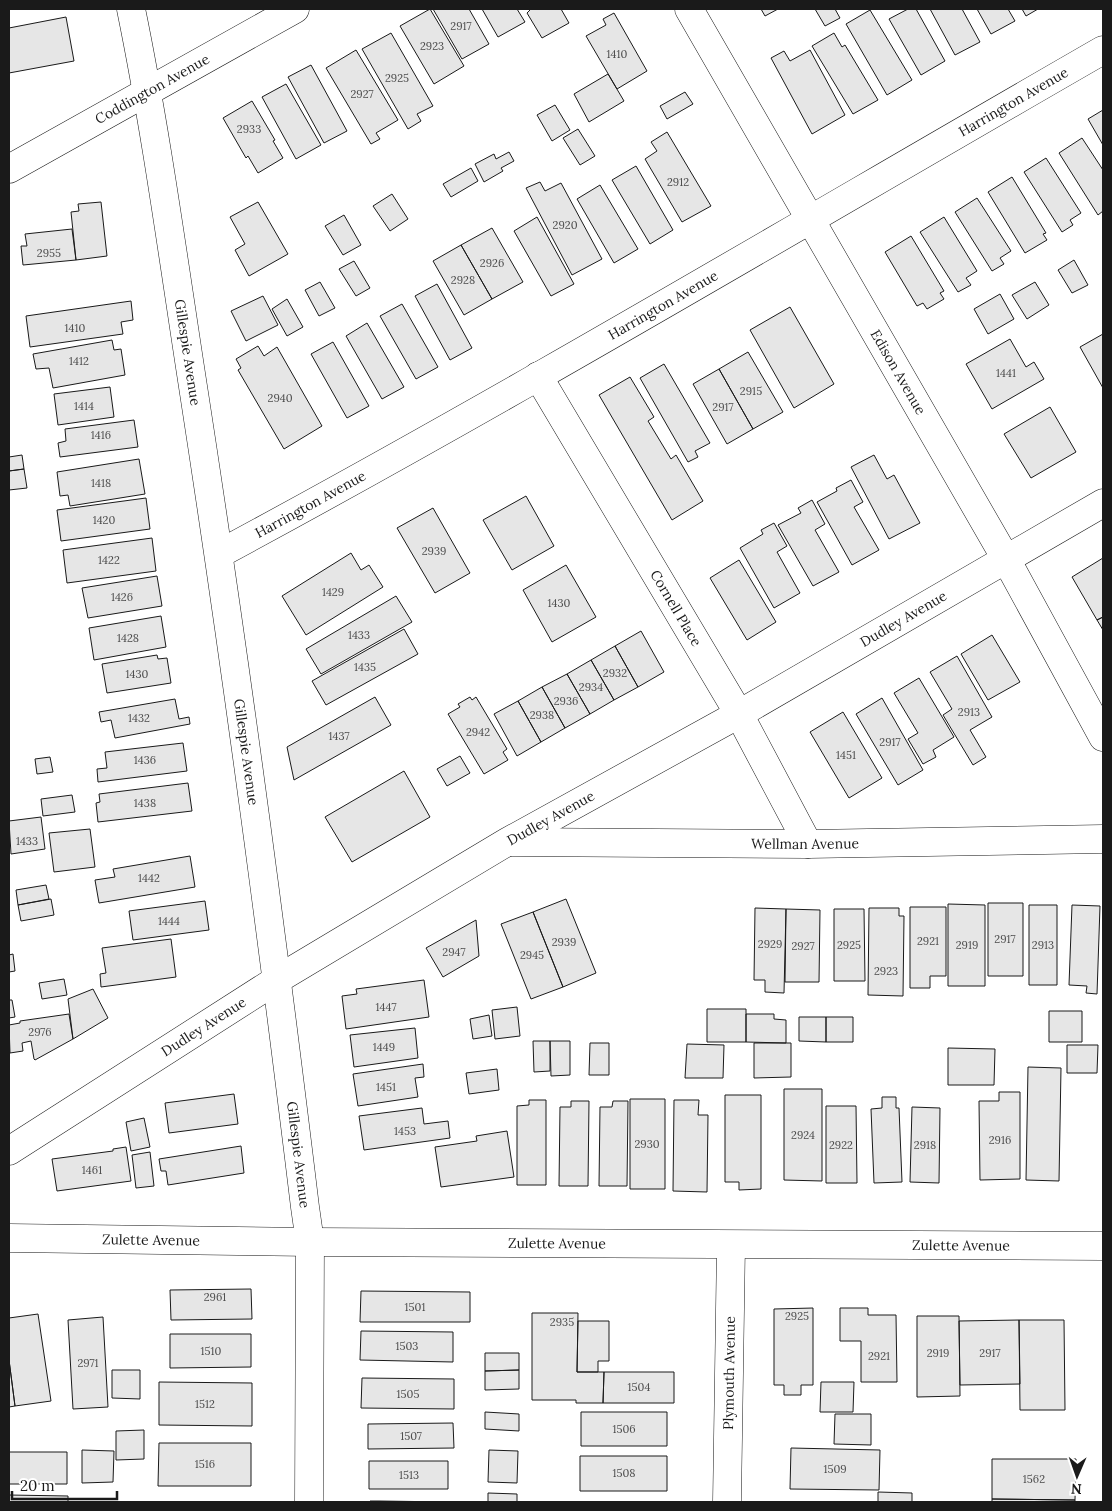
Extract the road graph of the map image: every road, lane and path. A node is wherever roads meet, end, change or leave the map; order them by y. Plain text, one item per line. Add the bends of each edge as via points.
1 (131, 9) edge
2 (295, 9) edge
3 (689, 9) edge
4 (1103, 50) edge
5 (148, 92) junction
6 (9, 169) edge
7 (810, 219) junction
8 (538, 376) junction
9 (1103, 503) edge
10 (219, 554) junction
11 (1006, 559) junction
12 (739, 714) junction
13 (1103, 737) edge
14 (1103, 839) edge
15 (507, 842) junction
16 (808, 844) junction
17 (278, 979) junction
18 (9, 1151) edge
19 (9, 1238) edge
20 (310, 1242) junction
21 (732, 1245) junction
22 (1103, 1246) edge
23 (309, 1502) edge
24 (727, 1502) edge

1 - 5 street, Gillespie Avenue
2 - 5 street, Coddington Avenue
3 - 7 street, Edison Avenue
4 - 7 street, Harrington Avenue
5 - 6 street, Coddington Avenue
5 - 10 street, Gillespie Avenue
7 - 8 street, Harrington Avenue
7 - 11 street, Edison Avenue
8 - 10 street, Harrington Avenue
8 - 12 street, Cornell Place
9 - 11 street, Dudley Avenue
10 - 17 street, Gillespie Avenue
11 - 12 street, Dudley Avenue
11 - 13 street, Edison Avenue
12 - 15 street, Dudley Avenue
12 - 16 street, Cornell Place
14 - 16 street, Wellman Avenue
15 - 16 street, Wellman Avenue
15 - 17 street, Dudley Avenue
17 - 18 street, Dudley Avenue
17 - 20 street, Gillespie Avenue
19 - 20 street, Zulette Avenue
20 - 21 street, Zulette Avenue
20 - 23 street, Gillespie Avenue
21 - 22 street, Zulette Avenue
21 - 24 street, Plymouth Avenue

